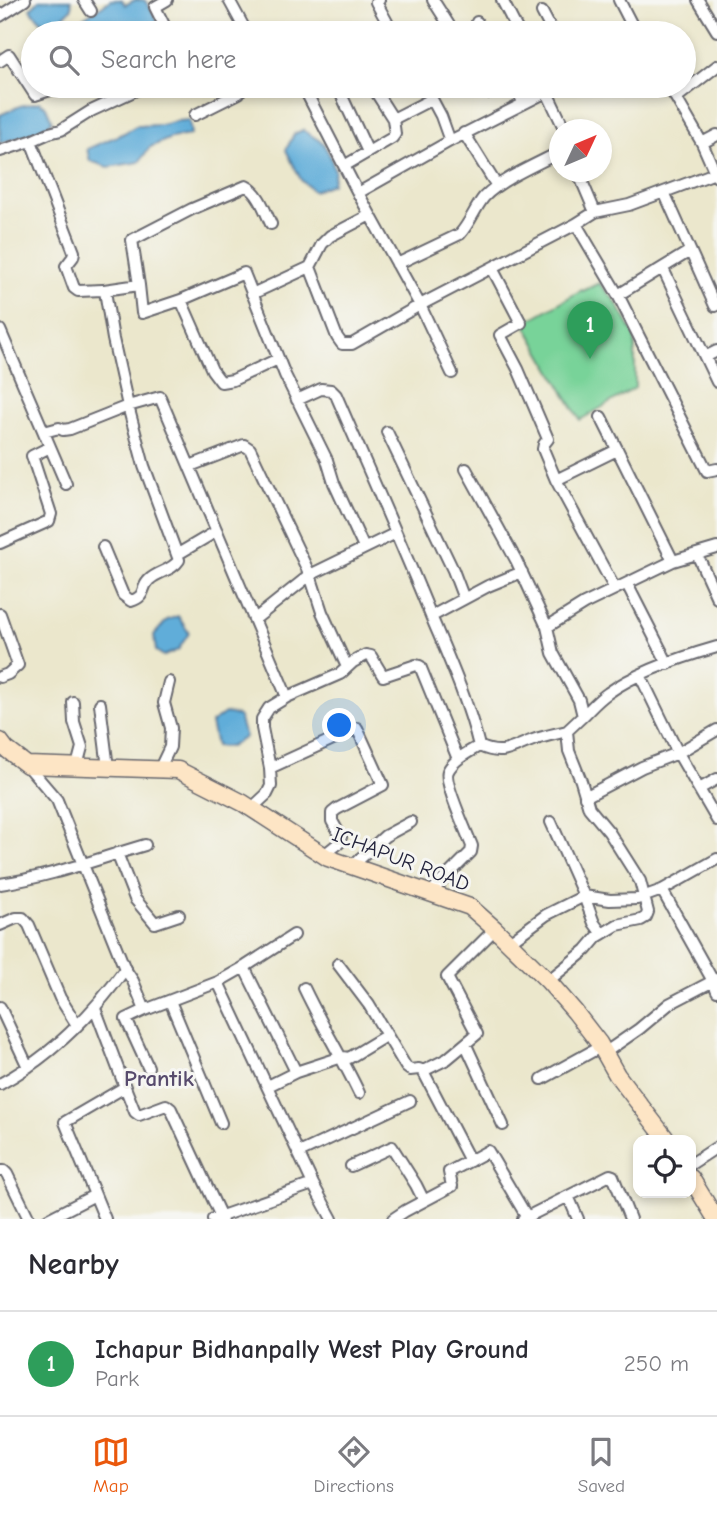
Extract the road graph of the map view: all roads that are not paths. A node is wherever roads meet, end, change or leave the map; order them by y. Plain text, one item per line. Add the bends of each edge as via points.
1 (25, 0) edge
2 (84, 0) edge
3 (167, 0) edge
4 (229, 0) edge
5 (379, 0) edge
6 (433, 0) edge
7 (502, 0) edge
8 (619, 0) edge
9 (698, 0) edge
10 (91, 11) dead end
11 (542, 12) dead end
12 (0, 16) edge
13 (162, 21) edge
14 (240, 21) edge
15 (386, 21) edge
16 (446, 21) edge
17 (513, 21) edge
18 (547, 21) edge
19 (630, 21) edge
20 (717, 31) edge
21 (0, 61) edge
22 (717, 66) edge
23 (21, 73) edge
24 (696, 82) edge
25 (119, 98) edge
26 (229, 98) edge
27 (309, 98) edge
28 (343, 98) edge
29 (380, 98) edge
30 (521, 98) edge
31 (532, 98) edge
32 (549, 98) edge
33 (676, 98) edge
34 (432, 99) joint
35 (524, 103) junction
36 (195, 115) dead end
37 (393, 119) junction
38 (560, 119) edge
39 (464, 134) junction
40 (717, 135) edge
41 (32, 141) junction
42 (450, 141) junction
43 (702, 143) junction
44 (0, 151) edge
45 (368, 152) junction
46 (549, 157) edge
47 (344, 166) junction
48 (716, 175) edge
49 (582, 182) edge
50 (497, 186) junction
51 (664, 192) junction
52 (358, 193) junction
53 (595, 212) junction
54 (370, 215) junction
55 (271, 224) dead end
56 (576, 224) junction
57 (690, 251) junction
58 (397, 264) junction
59 (310, 267) junction
60 (492, 268) junction
61 (663, 268) junction
62 (138, 285) junction
63 (104, 290) junction
64 (252, 294) junction
65 (618, 296) junction
66 (181, 300) junction
67 (420, 305) junction
68 (715, 306) dead end
69 (0, 330) edge
70 (717, 351) edge
71 (705, 357) junction
72 (278, 359) junction
73 (452, 373) dead end
74 (717, 382) edge
75 (297, 400) junction
76 (128, 406) junction
77 (601, 418) dead end
78 (44, 432) junction
79 (387, 432) dead end
80 (50, 447) junction
81 (617, 450) junction
82 (190, 466) junction
83 (717, 468) edge
84 (466, 469) dead end
85 (556, 480) junction
86 (66, 484) dead end
87 (217, 531) junction
88 (396, 533) junction
89 (0, 543) edge
90 (103, 547) dead end
91 (364, 548) junction
92 (717, 548) edge
93 (178, 554) junction
94 (696, 554) junction
95 (673, 561) junction
96 (522, 572) junction
97 (310, 575) junction
98 (627, 584) junction
99 (615, 589) junction
100 (717, 598) edge
101 (464, 599) junction
102 (0, 614) edge
103 (432, 616) junction
104 (255, 619) junction
105 (547, 627) junction
106 (717, 648) edge
107 (668, 664) junction
108 (347, 667) junction
109 (640, 675) junction
110 (0, 677) edge
111 (169, 682) dead end
112 (287, 697) junction
113 (73, 702) dead end
114 (100, 704) dead end
115 (583, 716) junction
116 (717, 730) edge
117 (567, 731) junction
118 (0, 741) edge
119 (479, 746) junction
120 (678, 752) junction
121 (458, 759) junction
122 (27, 765) junction
123 (77, 766) junction
124 (108, 768) junction
125 (270, 768) junction
126 (159, 770) junction
127 (717, 779) edge
128 (699, 789) junction
129 (585, 797) junction
130 (252, 808) junction
131 (717, 820) edge
132 (411, 822) dead end
133 (551, 822) dead end
134 (145, 845) dead end
135 (117, 853) junction
136 (324, 855) junction
137 (717, 859) edge
138 (82, 864) junction
139 (352, 866) junction
140 (0, 884) edge
141 (662, 890) junction
142 (430, 893) junction
143 (584, 896) junction
144 (644, 896) junction
145 (179, 915) dead end
146 (0, 925) edge
147 (495, 929) junction
148 (602, 934) junction
149 (294, 935) dead end
150 (508, 943) junction
151 (338, 964) dead end
152 (244, 967) junction
153 (125, 969) junction
154 (548, 981) junction
155 (218, 982) junction
156 (716, 984) edge
157 (303, 988) dead end
158 (170, 1001) junction
159 (0, 1007) edge
160 (95, 1008) junction
161 (145, 1010) junction
162 (77, 1025) junction
163 (387, 1035) junction
164 (466, 1045) junction
165 (602, 1050) junction
166 (342, 1057) junction
167 (28, 1067) junction
168 (148, 1067) dead end
169 (423, 1071) junction
170 (296, 1072) junction
171 (542, 1079) dead end
172 (0, 1084) edge
173 (268, 1086) junction
174 (125, 1087) junction
175 (359, 1093) dead end
176 (410, 1101) dead end
177 (221, 1123) dead end
178 (503, 1125) dead end
179 (663, 1135) edge
180 (717, 1147) edge
181 (299, 1153) junction
182 (470, 1161) junction
183 (696, 1161) edge
184 (351, 1166) dead end
185 (0, 1171) edge
186 (313, 1184) junction
187 (696, 1186) edge
188 (95, 1195) junction
189 (568, 1196) junction
190 (424, 1201) junction
191 (218, 1218) edge
192 (525, 1218) edge
193 (29, 1219) edge
194 (48, 1219) edge
195 (105, 1219) edge
196 (332, 1219) edge
197 (393, 1219) edge
198 (578, 1219) edge
199 (629, 1219) edge
200 (716, 1219) edge

1 - 12 street
2 - 10 street
3 - 13 street via 155,8
4 - 14 street
5 - 15 street
6 - 16 street
7 - 17 street
8 - 19 street
9 - 20 street
11 - 18 street
21 - 23 street via 9,55
22 - 24 street
25 - 41 street
26 - 36 street
27 - 47 street
28 - 45 street
29 - 37 street
30 - 35 street
31 - 35 street
32 - 38 street
33 - 43 street
34 - 37 street
34 - 42 street
35 - 39 street
37 - 45 street via 394,136
39 - 42 street
39 - 50 street
40 - 43 street
41 - 44 street
41 - 63 street via 74,252 66,264 73,287
42 - 52 street
43 - 48 street
45 - 47 street
46 - 50 street
47 - 52 street
48 - 51 street
49 - 53 street
50 - 58 street via 483,198 460,234
51 - 53 street
51 - 57 street
52 - 54 street
53 - 56 street
54 - 58 street
54 - 59 street via 330,236
55 - 62 street via 249,186 192,209 132,240
56 - 60 street
56 - 65 street
57 - 61 street
57 - 68 street
58 - 67 street
59 - 64 street
59 - 67 street via 342,344 352,344
60 - 67 street
60 - 85 street via 521,323 500,335 548,439 543,449
61 - 65 street
61 - 71 street
62 - 63 street
62 - 66 street via 142,313
63 - 76 street
64 - 66 street via 244,273
64 - 72 street
65 - 83 street via 707,471
66 - 72 street via 212,370 222,382
67 - 73 street
69 - 78 street
70 - 71 street
71 - 74 street
72 - 75 street
75 - 88 street via 321,389 336,395
75 - 91 street
76 - 78 street via 70,429
76 - 82 street via 160,397
76 - 93 street
77 - 81 street
78 - 80 street
79 - 101 street
80 - 86 street
80 - 89 street via 32,456 51,514 49,521
81 - 85 street
81 - 95 street
82 - 87 street
82 - 97 street via 249,447
84 - 96 street
85 - 99 street
87 - 93 street
87 - 104 street
88 - 91 street
88 - 103 street
90 - 93 street via 123,596 131,601 142,596 150,579 178,563
91 - 97 street
92 - 94 street
94 - 95 street
94 - 100 street
95 - 98 street
96 - 101 street
96 - 105 street
97 - 104 street
97 - 108 street
98 - 99 street
98 - 107 street
99 - 105 street
101 - 103 street
102 - 110 street via 18,665
103 - 119 street
104 - 112 street
105 - 115 street via 553,653
106 - 107 street
107 - 109 street
108 - 112 street
108 - 121 street via 366,655 383,676 419,665
109 - 115 street via 608,693
109 - 120 street
111 - 126 street via 164,703 172,728 170,747
112 - 125 street via 269,708 262,719
113 - 123 street via 82,747
114 - 124 street
115 - 117 street
116 - 120 street
117 - 119 street via 506,751
117 - 129 street
118 - 122 street
119 - 121 street
120 - 128 street
120 - 129 street
121 - 142 street via 447,780 472,848
122 - 123 street, ICHAPUR ROAD
122 - 138 street via 57,800
123 - 124 street, ICHAPUR ROAD
124 - 126 street, ICHAPUR ROAD
125 - 130 street via 270,791
125 - 136 street via 357,728 383,785 332,813 341,837
126 - 130 street, ICHAPUR ROAD via 178,770
127 - 128 street
128 - 131 street
129 - 144 street via 640,881
130 - 136 street, ICHAPUR ROAD
132 - 139 street via 385,836
133 - 143 street
134 - 135 street
135 - 138 street
135 - 145 street via 135,899 155,923
136 - 139 street, ICHAPUR ROAD
137 - 141 street
138 - 140 street
138 - 153 street
139 - 142 street, ICHAPUR ROAD
141 - 144 street
141 - 156 street
142 - 147 street, ICHAPUR ROAD via 470,907
143 - 144 street via 610,900
143 - 148 street
143 - 150 street via 546,915
144 - 148 street via 646,917
146 - 162 street via 16,918 29,925 60,998
147 - 150 street, ICHAPUR ROAD
147 - 164 street via 447,977 477,1032
148 - 154 street
149 - 152 street
150 - 154 street, ICHAPUR ROAD
151 - 163 street
152 - 155 street
152 - 170 street
153 - 160 street
153 - 161 street
154 - 165 street, ICHAPUR ROAD
155 - 158 street
155 - 173 street
156 - 165 street via 669,1004
157 - 166 street
158 - 161 street
158 - 177 street
159 - 167 street
160 - 162 street
160 - 174 street
161 - 168 street via 126,1019
162 - 167 street
163 - 166 street via 349,1058
163 - 169 street via 408,1069
164 - 169 street
164 - 178 street
165 - 171 street
165 - 179 street, ICHAPUR ROAD
166 - 170 street
166 - 175 street
167 - 172 street
169 - 182 street
170 - 173 street
173 - 181 street
174 - 188 street via 65,1122
174 - 191 street via 139,1115 166,1105 171,1109
176 - 181 street
180 - 183 street
181 - 186 street
182 - 190 street via 449,1172 452,1186
182 - 192 street via 488,1151
184 - 190 street via 392,1147
185 - 193 street via 7,1174
186 - 191 street
186 - 196 street
187 - 200 street
188 - 194 street
188 - 195 street
189 - 192 street
189 - 198 street
189 - 199 street via 611,1175
190 - 197 street

